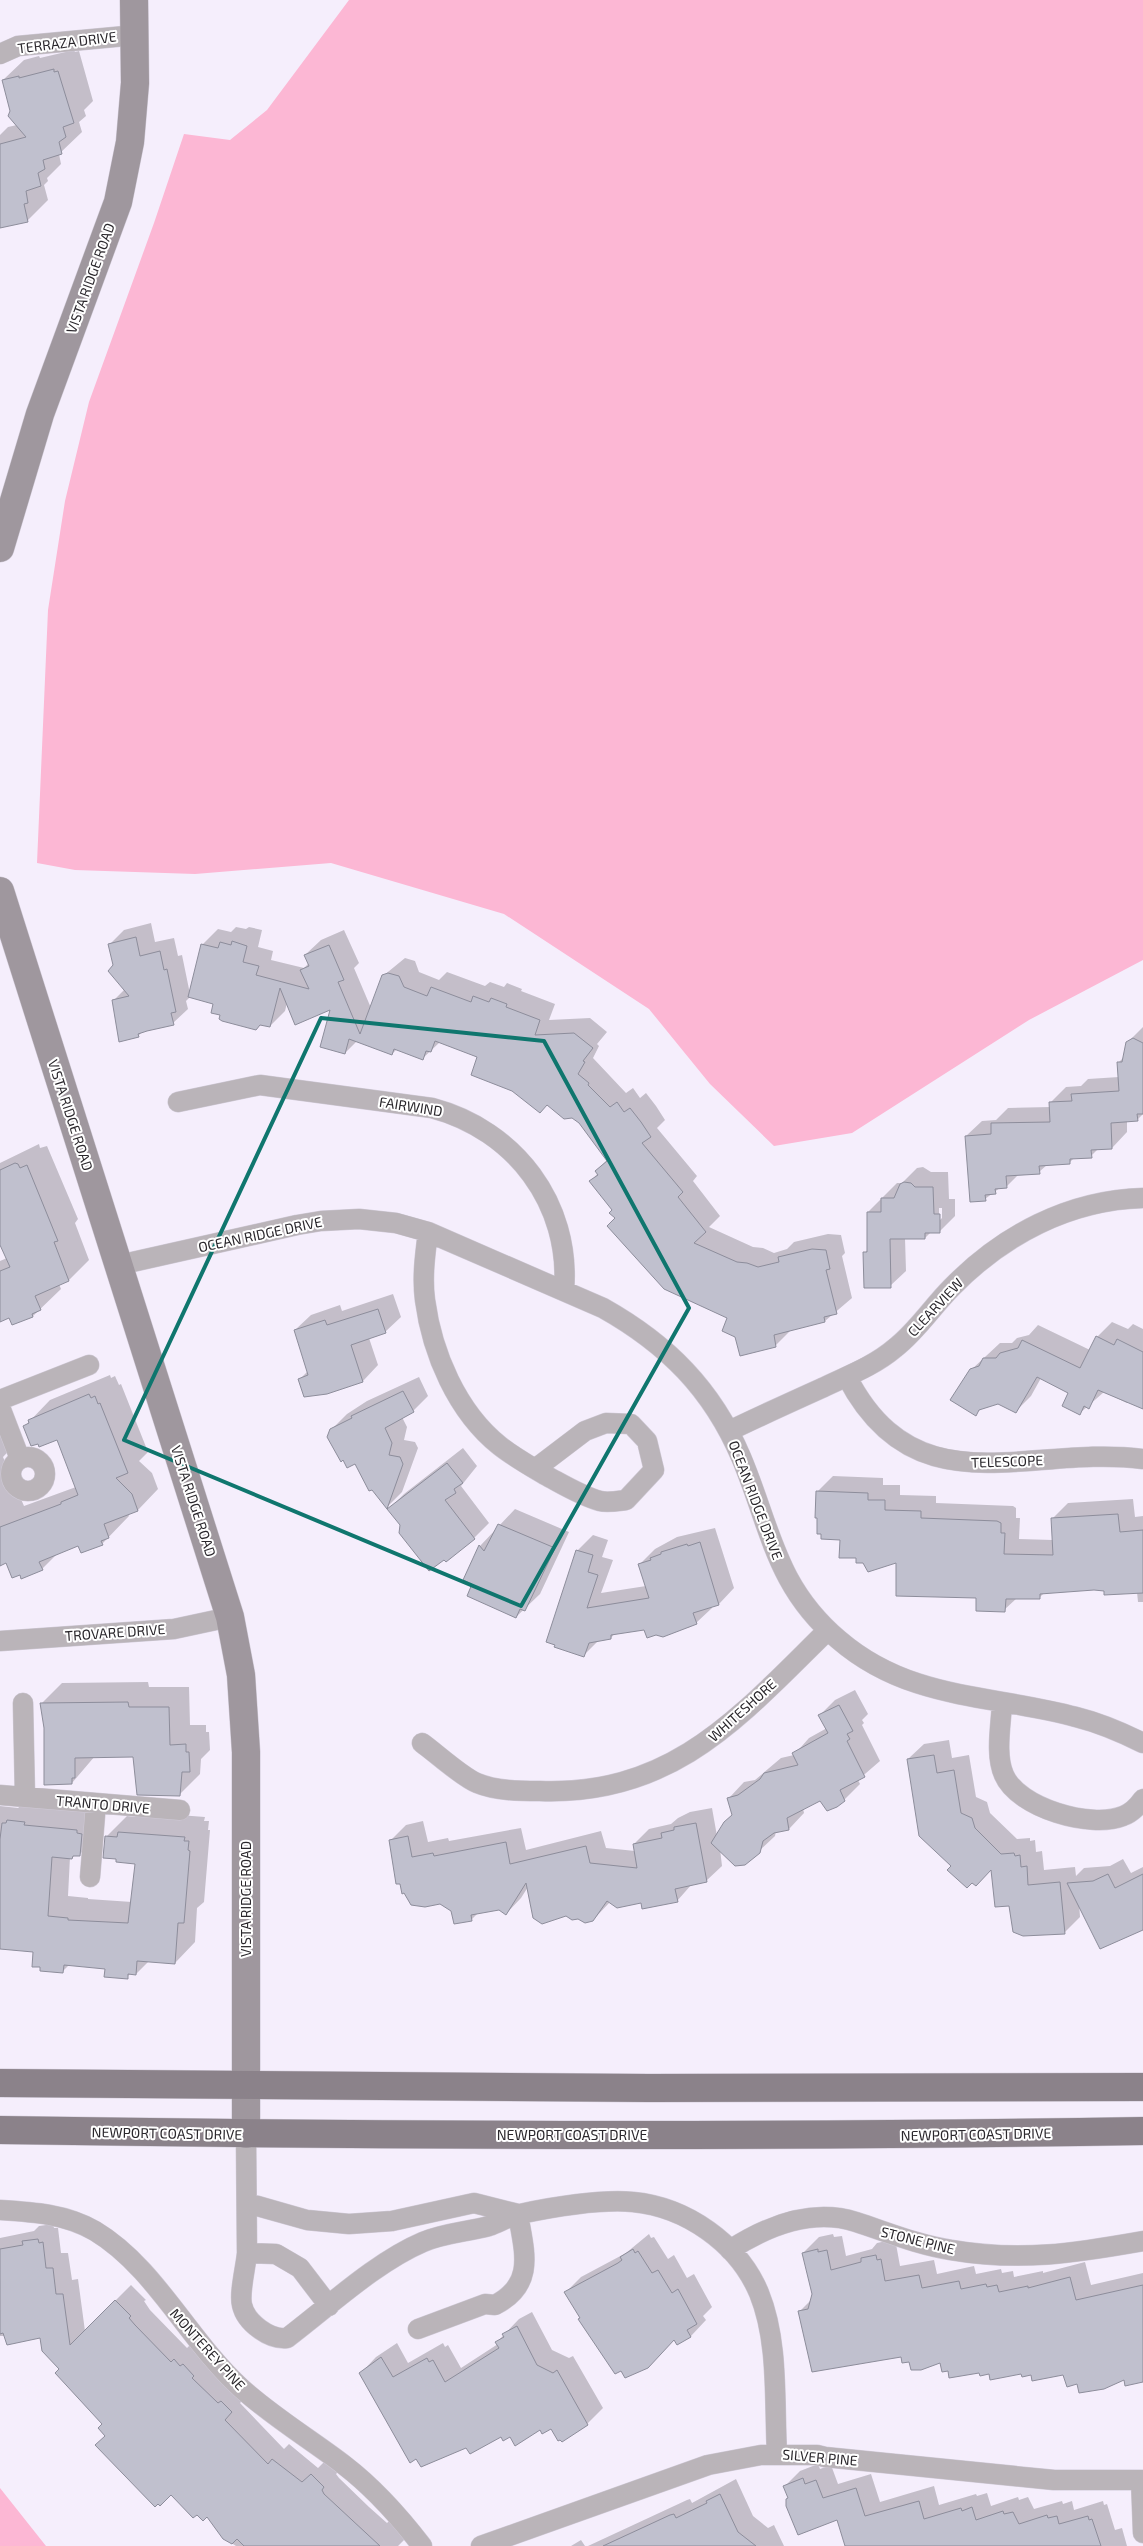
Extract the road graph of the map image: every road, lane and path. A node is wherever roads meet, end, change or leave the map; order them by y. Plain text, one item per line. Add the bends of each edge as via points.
1 (134, 0) edge
2 (136, 35) junction
3 (0, 54) edge
4 (0, 548) edge
5 (0, 891) edge
6 (178, 1102) dead end
7 (1143, 1198) edge
8 (428, 1232) junction
9 (119, 1265) junction
10 (564, 1290) junction
11 (89, 1364) dead end
12 (847, 1377) junction
13 (0, 1400) edge
14 (0, 1407) edge
15 (729, 1431) junction
16 (20, 1459) dead end
17 (1143, 1459) edge
18 (535, 1469) junction
19 (230, 1617) junction
20 (828, 1630) junction
21 (0, 1641) edge
22 (23, 1703) dead end
23 (1002, 1703) junction
24 (1143, 1742) edge
25 (422, 1743) dead end
26 (0, 1795) edge
27 (25, 1797) junction
28 (1143, 1799) edge
29 (96, 1803) junction
30 (180, 1810) dead end
31 (90, 1877) dead end
32 (0, 2083) edge
33 (245, 2084) junction
34 (1143, 2086) edge
35 (0, 2130) edge
36 (1143, 2131) edge
37 (246, 2134) junction
38 (247, 2203) junction
39 (0, 2210) edge
40 (518, 2214) junction
41 (1143, 2241) edge
42 (730, 2250) junction
43 (247, 2253) junction
44 (329, 2306) junction
45 (418, 2329) dead end
46 (777, 2454) junction
47 (1142, 2480) edge
48 (1143, 2533) edge
49 (422, 2546) edge
50 (481, 2546) edge

1 - 2 street, VISTA RIDGE ROAD
2 - 3 street, TERRAZA DRIVE via 18,46
2 - 4 street, VISTA RIDGE ROAD via 130,142 118,202 40,414
5 - 9 street, VISTA RIDGE ROAD
6 - 10 street, FAIRWIND via 260,1084 432,1108 454,1113 481,1126 504,1145 544,1193 557,1220 564,1249
7 - 12 street, CLEARVIEW via 1120,1198 1076,1208 1009,1240 984,1257 951,1288 895,1349
8 - 9 street, OCEAN RIDGE DRIVE via 370,1220 321,1221
8 - 10 street, OCEAN RIDGE DRIVE
8 - 18 street via 424,1263 425,1299 439,1357 454,1390 474,1419 499,1445
9 - 19 street, VISTA RIDGE ROAD
10 - 15 street, OCEAN RIDGE DRIVE via 629,1322 665,1349 696,1382
11 - 13 street
12 - 15 street, CLEARVIEW
12 - 17 street, TELESCOPE via 875,1420 898,1439 924,1453 953,1462 982,1464 1096,1456
14 - 16 street
15 - 20 street, OCEAN RIDGE DRIVE via 789,1582
18 - 18 street via 601,1502 626,1500 654,1470 647,1441 631,1424 606,1423 585,1432
19 - 21 street, TROVARE DRIVE via 174,1629
19 - 33 street, VISTA RIDGE ROAD via 244,1712
20 - 23 street, OCEAN RIDGE DRIVE via 871,1664 893,1676 928,1688
20 - 25 street, WHITESHORE via 735,1721 711,1740 686,1756 617,1783 558,1792 513,1790 476,1783
22 - 27 street
23 - 24 street, OCEAN RIDGE DRIVE via 1076,1716
23 - 28 street via 1000,1759 1003,1775 1022,1797 1049,1810 1078,1818 1108,1820 1123,1816
26 - 27 street, TRANTO DRIVE
27 - 29 street, TRANTO DRIVE
29 - 30 street, TRANTO DRIVE
29 - 31 street
32 - 33 main road
33 - 34 main road via 639,2088
33 - 37 street, VISTA RIDGE ROAD
35 - 37 main road, NEWPORT COAST DRIVE
36 - 37 main road, NEWPORT COAST DRIVE via 903,2135
37 - 38 street
38 - 40 street via 307,2220 349,2224 392,2221 474,2203
38 - 43 street
39 - 49 street, MONTEREY PINE via 41,2212 73,2221 95,2231 121,2250 240,2387 367,2484
40 - 42 street via 608,2202 649,2204 701,2225
40 - 44 street via 489,2226 423,2242 393,2258
40 - 45 street via 526,2261 523,2276 515,2290 494,2305 485,2304
41 - 42 street, STONE PINE via 1066,2255 1027,2257 950,2250 855,2222 822,2218 775,2226
42 - 46 street via 758,2292 769,2324
43 - 44 street via 276,2254 300,2268
43 - 44 street via 242,2304 247,2315 265,2332 277,2339 287,2338
46 - 47 street, SILVER PINE via 817,2455 1054,2480
46 - 50 street, SILVER PINE via 729,2459 698,2467
47 - 48 street

